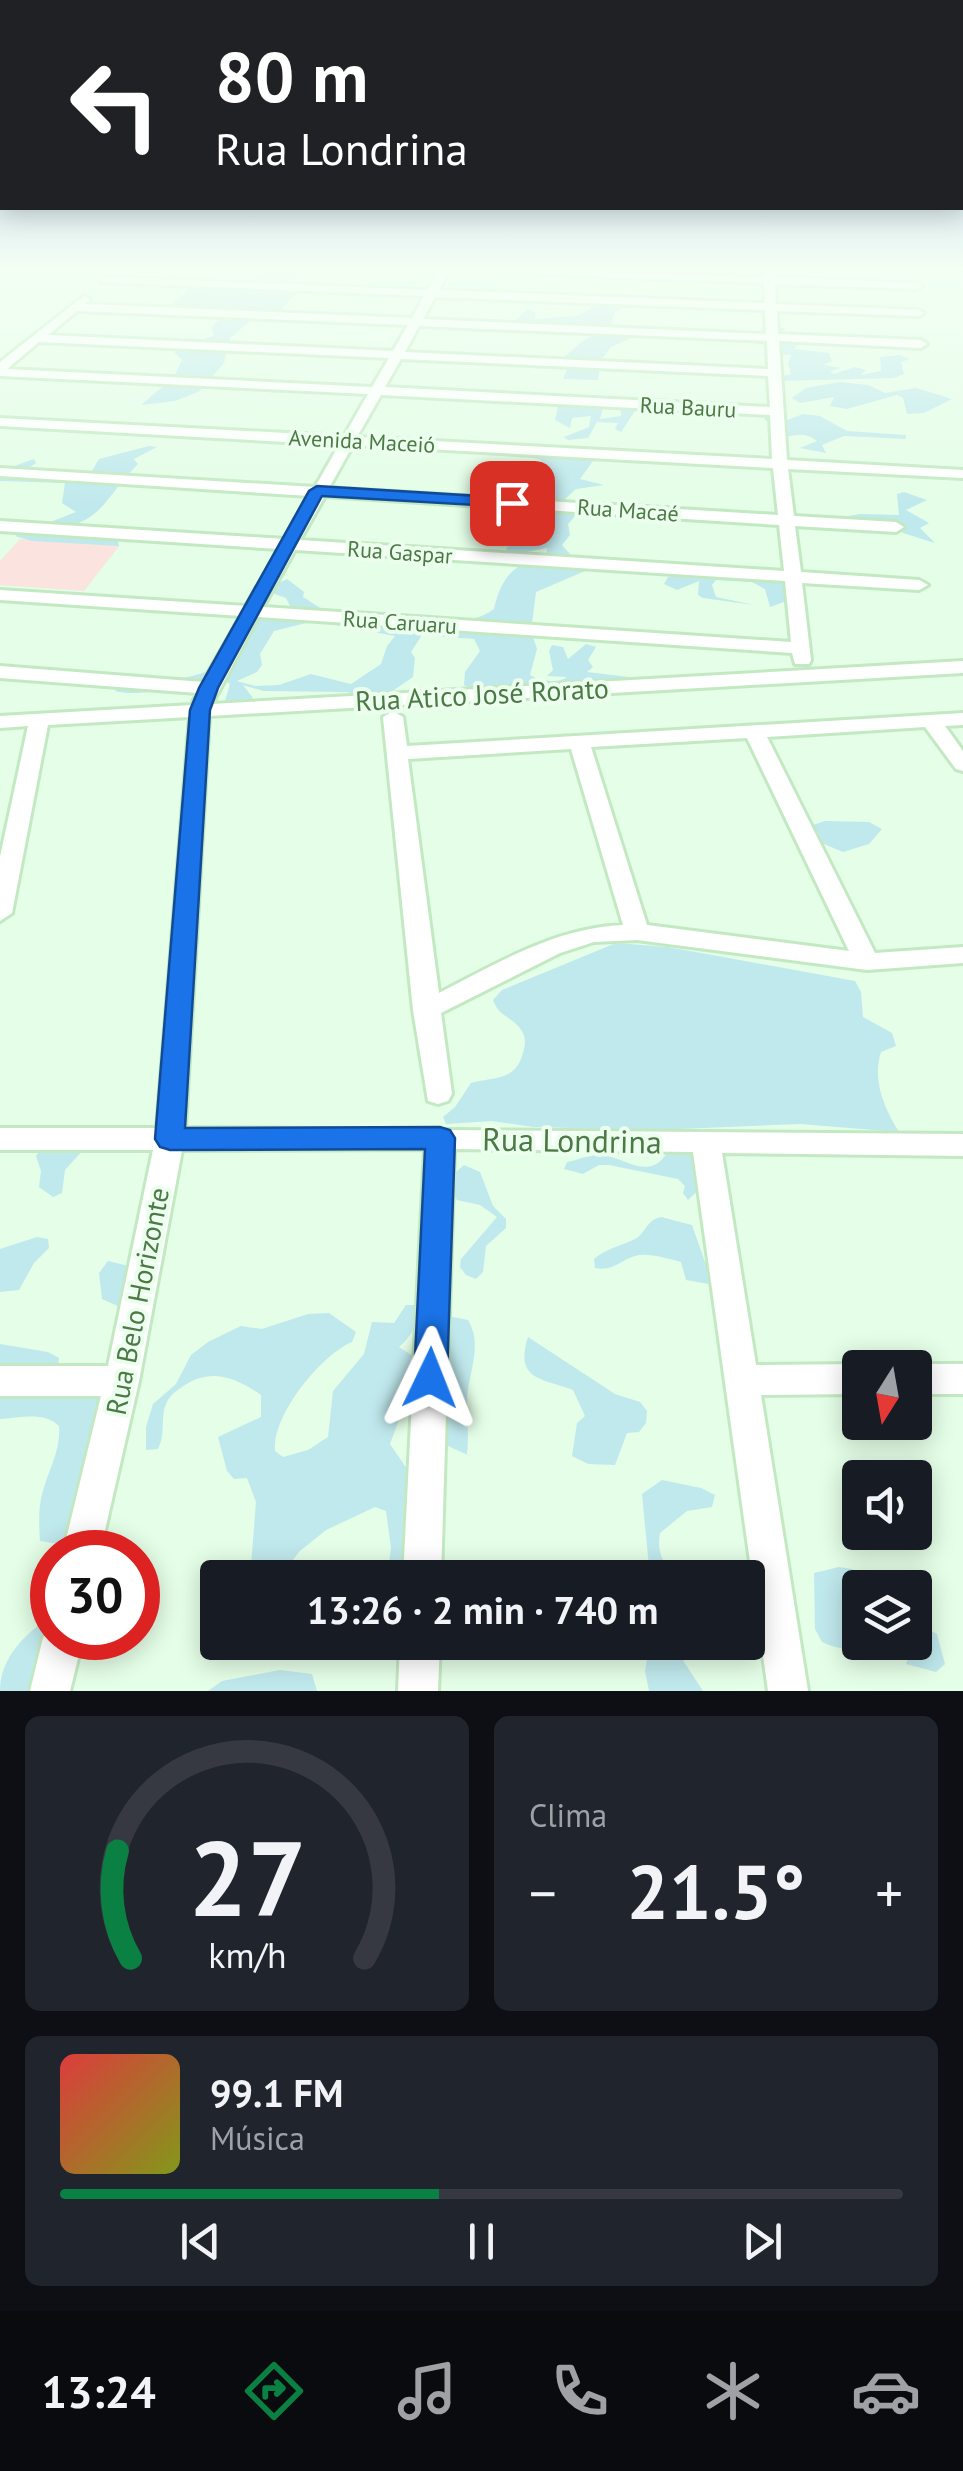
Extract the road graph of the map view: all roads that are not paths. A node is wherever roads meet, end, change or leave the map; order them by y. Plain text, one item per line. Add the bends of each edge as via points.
1 (23, 350) edge
2 (303, 350) edge
3 (396, 350) edge
4 (773, 350) edge
5 (394, 354) junction
6 (0, 370) edge
7 (775, 372) junction
8 (373, 390) junction
9 (777, 411) junction
10 (0, 418) edge
11 (348, 436) junction
12 (780, 460) junction
13 (963, 465) edge
14 (0, 472) edge
15 (963, 474) edge
16 (317, 491) junction
17 (786, 520) junction
18 (0, 526) edge
19 (896, 526) dead end
20 (289, 544) junction
21 (792, 578) junction
22 (919, 585) dead end
23 (0, 595) edge
24 (250, 612) junction
25 (800, 648) junction
26 (963, 667) edge
27 (0, 672) edge
28 (805, 676) junction
29 (204, 699) junction
30 (393, 717) dead end
31 (38, 720) junction
32 (963, 720) edge
33 (931, 721) junction
34 (0, 722) edge
35 (754, 732) junction
36 (579, 742) junction
37 (398, 754) junction
38 (963, 765) edge
39 (10, 805) edge
40 (0, 908) edge
41 (637, 932) junction
42 (963, 955) edge
43 (867, 962) junction
44 (426, 1010) junction
45 (438, 1094) dead end
46 (0, 1138) edge
47 (440, 1138) junction
48 (170, 1139) junction
49 (706, 1141) junction
50 (963, 1145) edge
51 (963, 1378) edge
52 (842, 1379) edge
53 (932, 1379) edge
54 (744, 1380) junction
55 (0, 1381) edge
56 (122, 1381) junction
57 (87, 1530) edge
58 (423, 1560) edge
59 (57, 1660) edge
60 (419, 1660) edge
61 (50, 1691) edge
62 (418, 1691) edge
63 (788, 1691) edge

1 - 6 street
2 - 5 street
3 - 5 street, Rua Belo Horizonte
4 - 7 street
5 - 7 street
5 - 8 street, Rua Belo Horizonte
6 - 8 street, Rua Bauru
7 - 9 street
8 - 9 street, Rua Bauru
8 - 11 street, Rua Belo Horizonte
9 - 12 street
10 - 11 street, Avenida Maceió
11 - 12 street, Avenida Maceió
11 - 16 street, Rua Belo Horizonte
12 - 13 street, Avenida Maceió
12 - 15 street, Avenida Maceió
12 - 17 street
14 - 16 street, Rua Macaé
16 - 17 street, Rua Macaé
16 - 20 street, Rua Belo Horizonte
17 - 19 street, Rua Macaé
17 - 21 street
18 - 20 street, Rua Gaspar
20 - 21 street, Rua Gaspar
20 - 24 street, Rua Belo Horizonte
21 - 22 street, Rua Gaspar
21 - 25 street
23 - 24 street, Rua Caruaru
24 - 25 street, Rua Caruaru
24 - 29 street, Rua Belo Horizonte
25 - 28 street
26 - 28 street, Rua Atico José Rorato
27 - 29 street
28 - 29 street, Rua Atico José Rorato
29 - 31 street, Rua Atico José Rorato
29 - 48 street, Rua Belo Horizonte
30 - 37 street
31 - 34 street, Rua Atico José Rorato
31 - 39 street
32 - 33 street
33 - 35 street
33 - 38 street
35 - 36 street
35 - 43 street
36 - 37 street
36 - 41 street
37 - 44 street
39 - 40 street
41 - 43 street
41 - 44 street via 592,934 551,947
42 - 43 street
44 - 45 street
46 - 48 street, Rua Londrina
47 - 48 street, Rua Londrina
47 - 49 street, Rua Londrina
47 - 58 street
48 - 56 street, Rua Belo Horizonte
49 - 50 street, Rua Londrina
49 - 54 street
51 - 53 street
52 - 54 street
54 - 63 street
55 - 56 street
56 - 57 street, Rua Belo Horizonte
59 - 61 street
60 - 62 street

